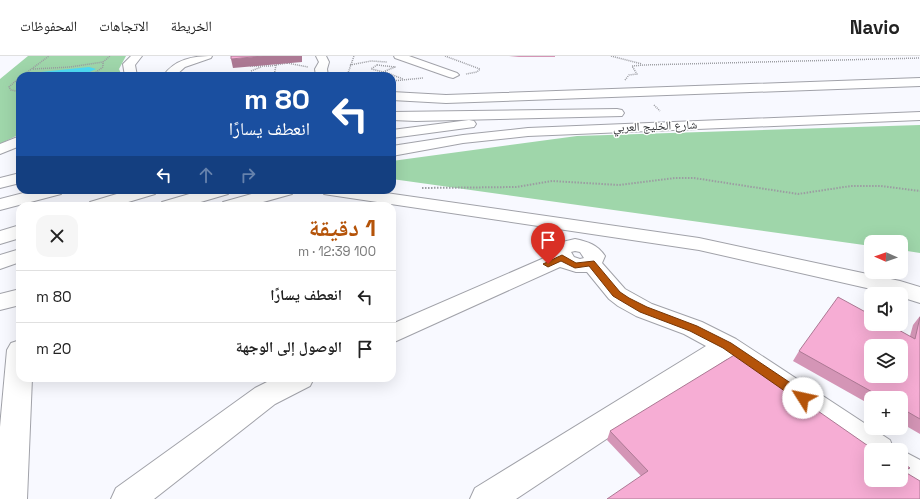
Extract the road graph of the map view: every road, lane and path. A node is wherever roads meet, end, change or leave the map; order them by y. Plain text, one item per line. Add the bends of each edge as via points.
1 (49, 56) edge
2 (110, 56) edge
3 (137, 56) edge
4 (207, 56) edge
5 (321, 56) edge
6 (354, 56) edge
7 (399, 56) edge
8 (611, 56) edge
9 (920, 58) edge
10 (441, 59) dead end
11 (292, 60) dead end
12 (103, 62) junction
13 (286, 63) junction
14 (389, 64) junction
15 (422, 64) junction
16 (248, 65) edge
17 (276, 65) junction
18 (350, 65) junction
19 (644, 65) junction
20 (264, 66) junction
21 (33, 69) junction
22 (251, 71) dead end
23 (28, 72) edge
24 (97, 72) edge
25 (130, 72) edge
26 (173, 72) edge
27 (275, 72) edge
28 (318, 72) edge
29 (322, 72) edge
30 (347, 72) edge
31 (385, 72) joint
32 (396, 76) edge
33 (405, 80) dead end
34 (625, 80) joint
35 (654, 80) dead end
36 (16, 81) edge
37 (920, 82) edge
38 (445, 86) junction
39 (673, 90) junction
40 (16, 91) edge
41 (396, 91) edge
42 (612, 92) junction
43 (396, 96) edge
44 (631, 112) dead end
45 (617, 113) junction
46 (654, 113) dead end
47 (396, 116) edge
48 (920, 116) edge
49 (673, 125) junction
50 (396, 134) edge
51 (16, 143) edge
52 (0, 149) edge
53 (396, 150) edge
54 (16, 179) edge
55 (0, 183) edge
56 (420, 189) dead end
57 (920, 191) edge
58 (40, 194) edge
59 (136, 194) edge
60 (209, 194) edge
61 (272, 194) edge
62 (356, 194) edge
63 (109, 202) edge
64 (183, 202) edge
65 (243, 202) edge
66 (0, 205) edge
67 (601, 231) junction
68 (16, 232) edge
69 (0, 238) edge
70 (587, 255) junction
71 (16, 256) edge
72 (0, 262) edge
73 (920, 295) edge
74 (16, 298) edge
75 (0, 302) edge
76 (396, 332) edge
77 (727, 346) junction
78 (18, 382) edge
79 (292, 382) edge
80 (869, 443) edge
81 (908, 470) edge
82 (920, 478) edge
83 (10, 499) edge
84 (128, 499) edge
85 (487, 499) edge

1 - 21 path
2 - 12 path
3 - 25 main road via 129,64
4 - 26 main road via 183,64
5 - 29 main road via 324,62
6 - 18 path
7 - 15 main road
8 - 19 path
9 - 19 path
10 - 15 main road
11 - 13 path
12 - 21 path
12 - 24 path via 103,67
13 - 17 path
13 - 28 path
14 - 18 path via 379,60
14 - 31 path via 395,68
14 - 31 path via 377,65 371,69
15 - 38 main road
16 - 20 path
17 - 20 path
17 - 27 path
18 - 30 path
19 - 34 path via 632,66 637,74 629,75
20 - 22 path
21 - 23 path
32 - 33 path
34 - 42 main road via 603,80 624,87 623,90
35 - 39 main road via 648,85
36 - 40 path via 9,87
37 - 39 main road
38 - 41 main road
38 - 42 main road
38 - 43 main road via 411,96
39 - 42 main road
44 - 45 main road, شارع الخليج العربي
45 - 47 main road
45 - 50 main road, شارع الخليج العربي via 489,122
46 - 49 main road via 652,116 657,121
48 - 49 main road, شارع الخليج العربي
49 - 53 main road, شارع الخليج العربي via 528,132 463,139
51 - 52 main road
54 - 55 main road
56 - 57 path via 516,187 552,182 619,186 675,178 694,178 798,194 851,186 881,186
58 - 66 main road
59 - 63 main road
60 - 64 main road
61 - 65 main road
62 - 67 main road
67 - 70 main road
67 - 73 main road via 699,244
68 - 69 main road
70 - 76 main road via 575,265 562,258
70 - 77 main road via 617,294 626,300 644,310 693,328
71 - 72 main road
74 - 75 main road
77 - 80 main road
77 - 85 main road
78 - 83 main road
79 - 84 main road via 265,396
81 - 82 main road

